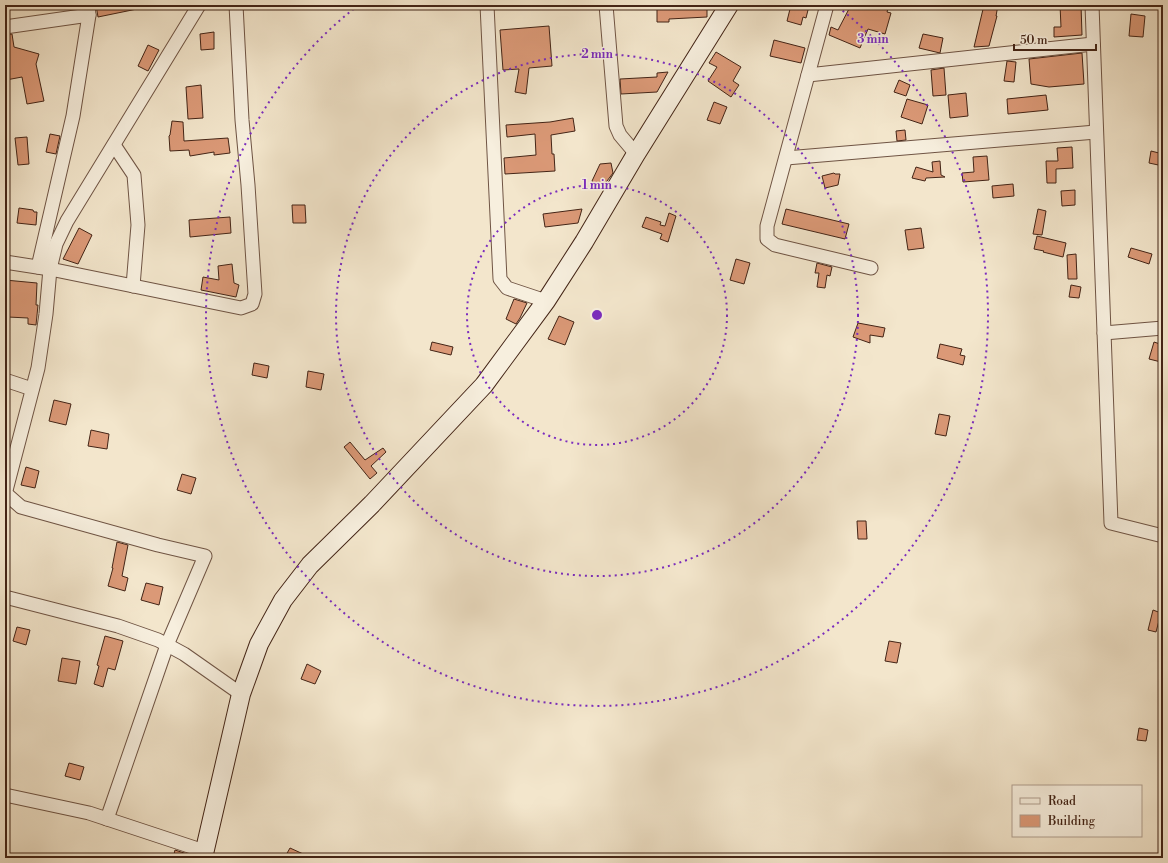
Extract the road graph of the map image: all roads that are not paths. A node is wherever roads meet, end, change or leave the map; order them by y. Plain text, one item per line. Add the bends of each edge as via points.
1 (187, 5) edge
2 (199, 5) edge
3 (236, 5) edge
4 (487, 5) edge
5 (606, 5) edge
6 (729, 5) edge
7 (827, 5) edge
8 (1092, 5) edge
9 (89, 10) edge
10 (190, 19) junction
11 (5, 27) edge
12 (1093, 44) junction
13 (808, 75) junction
14 (1096, 132) junction
15 (114, 145) junction
16 (636, 154) junction
17 (786, 158) junction
18 (5, 262) edge
19 (44, 268) junction
20 (871, 268) dead end
21 (133, 286) junction
22 (546, 301) junction
23 (1163, 328) edge
24 (1104, 333) junction
25 (5, 380) edge
26 (32, 389) junction
27 (5, 493) edge
28 (1163, 536) edge
29 (5, 596) edge
30 (167, 645) junction
31 (241, 694) junction
32 (5, 794) edge
33 (108, 819) junction
34 (203, 854) edge

1 - 10 street
2 - 10 street
3 - 21 street via 256,294 252,304 241,308
4 - 22 street via 500,279 507,288
5 - 16 street via 616,126
6 - 16 main road
7 - 13 street
8 - 12 street
9 - 11 street
9 - 19 street via 73,116
10 - 15 street
12 - 13 street
12 - 14 street
13 - 17 street
14 - 17 street
14 - 24 street
15 - 19 street via 67,221
15 - 21 street via 134,175 138,225
16 - 22 main road
17 - 20 street via 767,226 767,238 775,245
18 - 19 street
19 - 21 street
19 - 26 street via 44,330
22 - 31 main road via 484,385 372,504 310,565 283,600 259,644
23 - 24 street
24 - 28 street via 1111,523
25 - 26 street
26 - 27 street
27 - 30 street via 21,507 205,556
29 - 30 street via 118,626
30 - 31 street
30 - 33 street
31 - 34 main road
32 - 33 street
33 - 34 street

